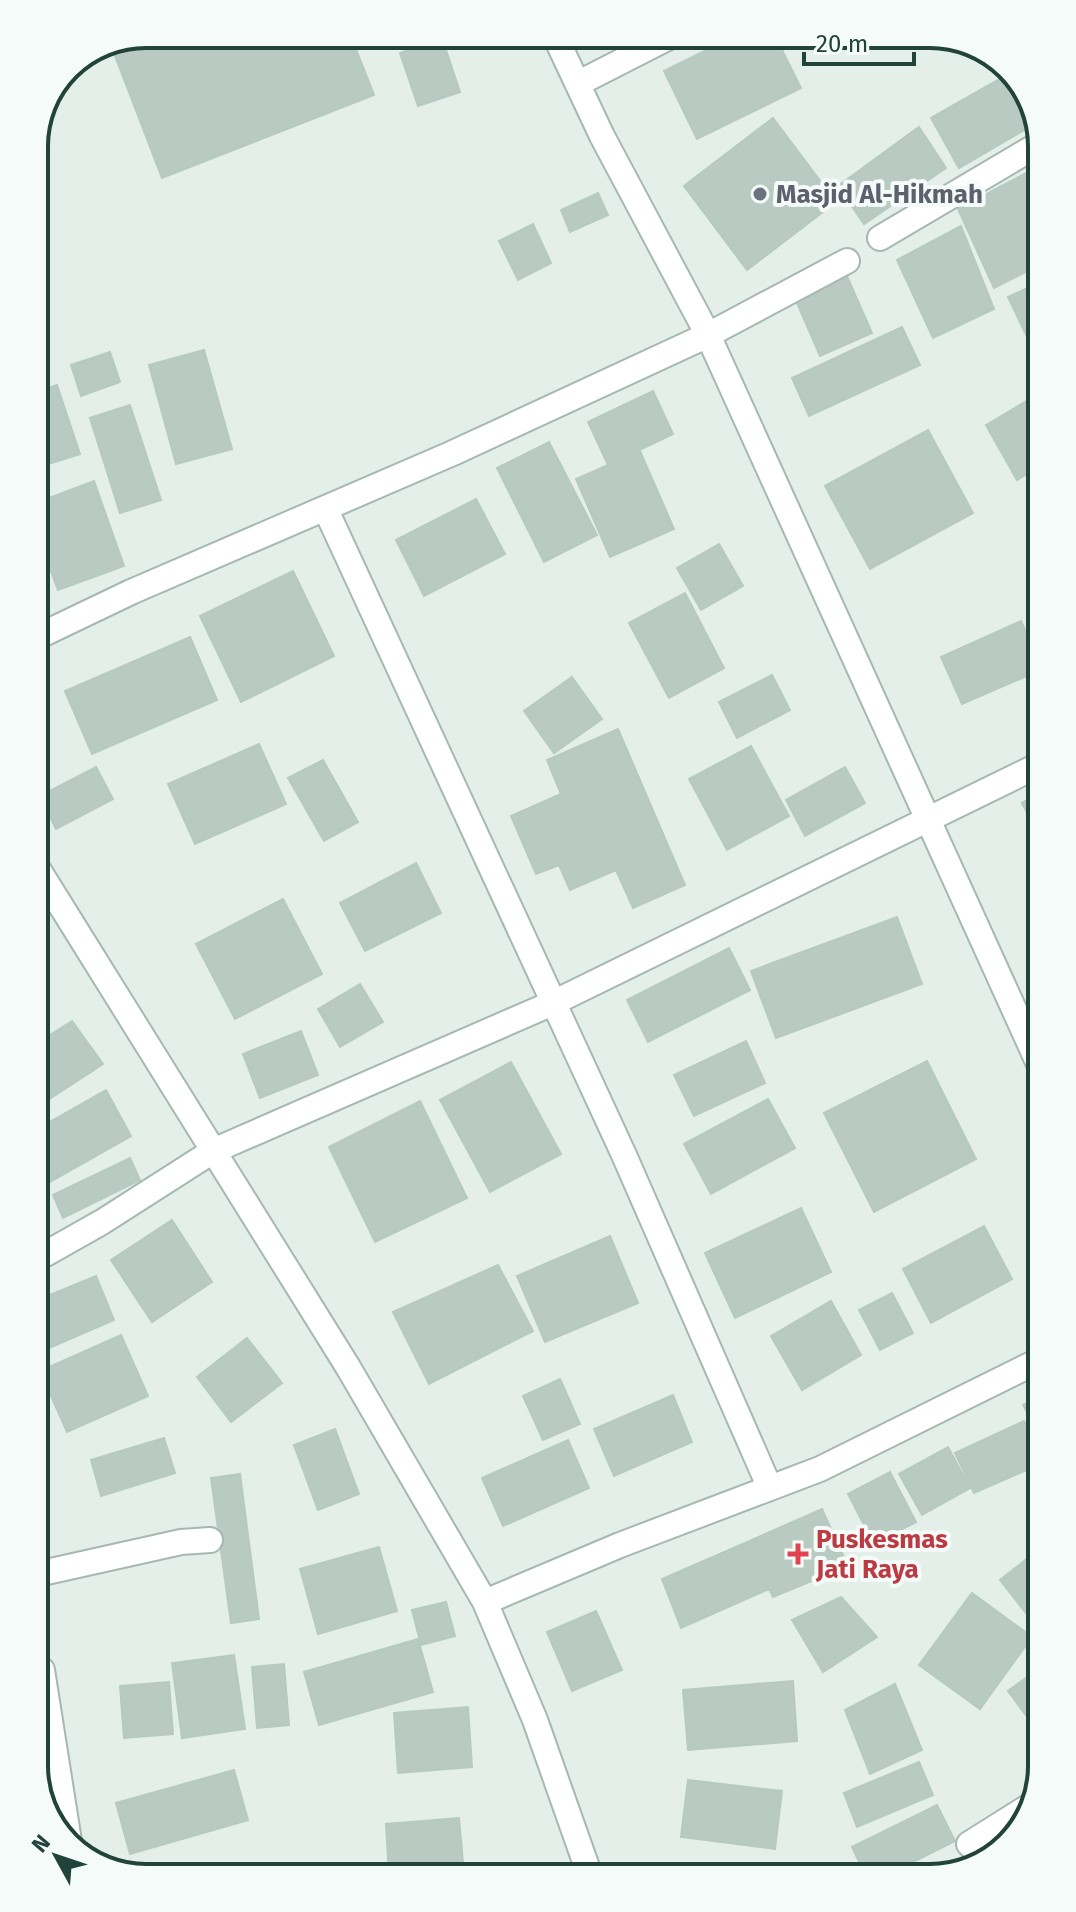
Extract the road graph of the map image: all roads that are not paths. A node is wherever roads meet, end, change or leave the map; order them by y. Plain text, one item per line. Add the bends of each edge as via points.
1 (561, 48) edge
2 (648, 48) edge
3 (579, 83) junction
4 (1028, 151) edge
5 (880, 238) dead end
6 (847, 261) dead end
7 (708, 335) junction
8 (326, 510) junction
9 (48, 632) edge
10 (1028, 770) edge
11 (929, 817) junction
12 (48, 885) edge
13 (555, 1002) junction
14 (1028, 1040) edge
15 (213, 1151) junction
16 (48, 1252) edge
17 (1028, 1366) edge
18 (769, 1486) junction
19 (210, 1540) dead end
20 (48, 1572) edge
21 (485, 1602) junction
22 (48, 1745) edge
23 (51, 1782) edge
24 (60, 1813) edge
25 (1013, 1816) edge
26 (977, 1851) edge
27 (586, 1864) edge

1 - 3 street
2 - 3 street
3 - 7 street
4 - 5 street
6 - 7 street
7 - 8 street
7 - 11 street
8 - 9 street
8 - 13 street
10 - 11 street
11 - 13 street
11 - 14 street
12 - 15 street
13 - 15 street
13 - 18 street
15 - 16 street
15 - 21 street
17 - 18 street via 820,1469
18 - 21 street
19 - 20 street
21 - 27 street via 535,1720
22 - 23 street
23 - 24 street
25 - 26 street via 969,1844

